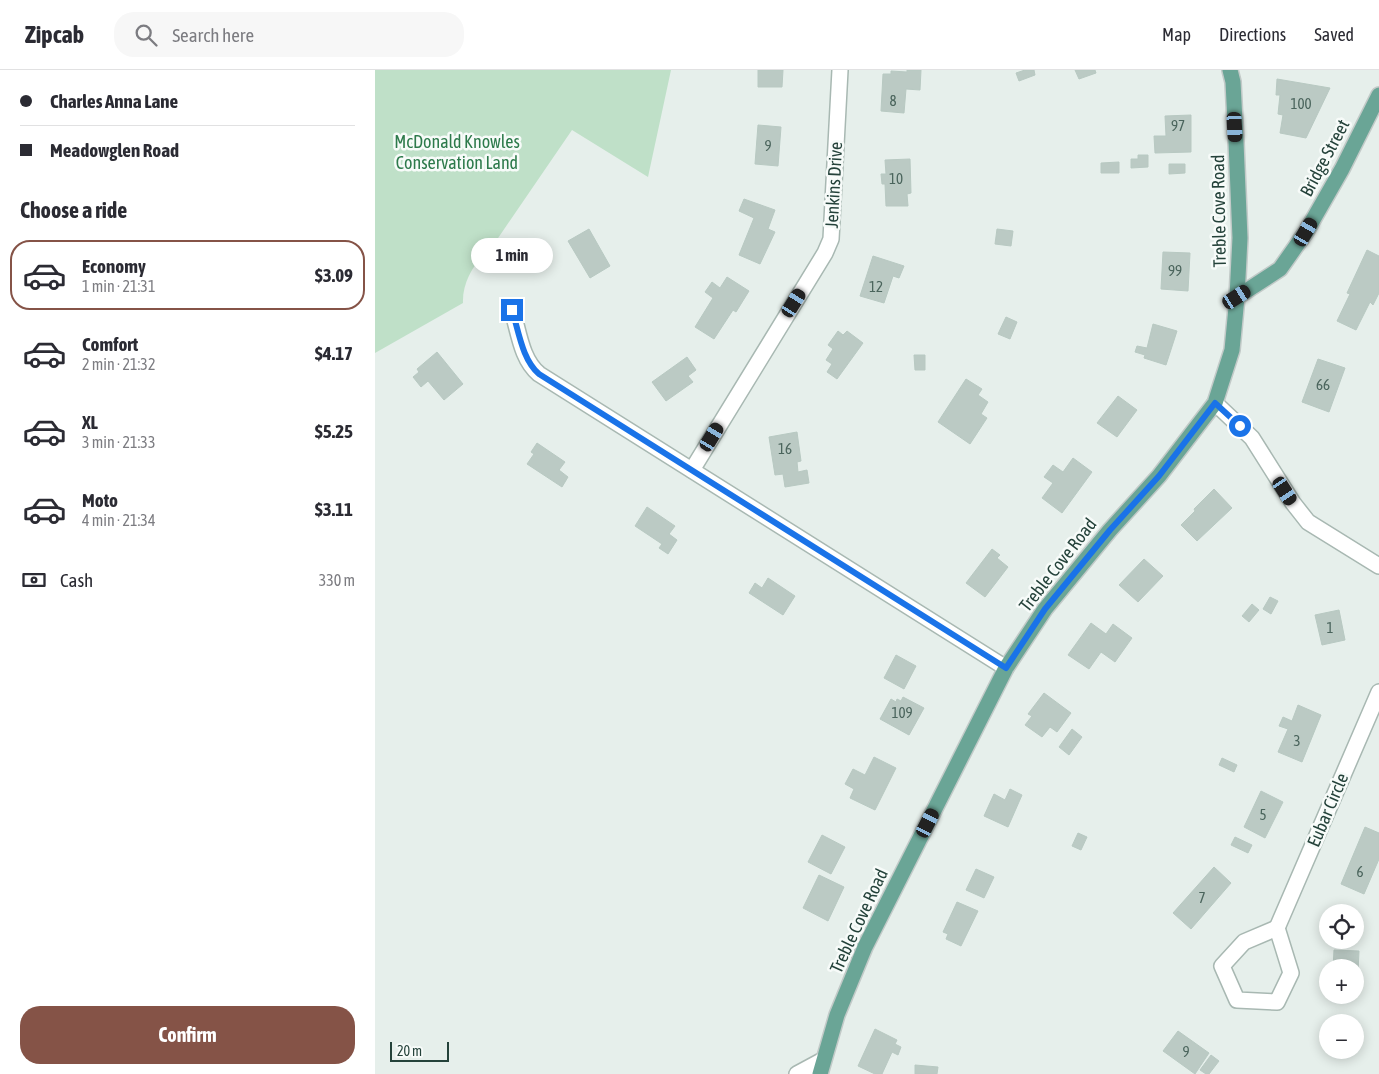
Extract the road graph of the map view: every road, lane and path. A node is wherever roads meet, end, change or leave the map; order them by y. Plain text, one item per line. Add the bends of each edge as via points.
1 (840, 70) edge
2 (1230, 70) edge
3 (1379, 96) edge
4 (1237, 297) junction
5 (512, 310) dead end
6 (1215, 403) junction
7 (692, 470) junction
8 (1378, 565) edge
9 (1006, 668) junction
10 (1379, 692) edge
11 (1277, 928) junction
12 (822, 1067) edge
13 (797, 1074) edge

1 - 7 street, Jenkins Drive via 831,239
2 - 4 main road, Treble Cove Road via 1239,229
3 - 4 main road, Bridge Street via 1306,232 1280,269
4 - 6 main road, Treble Cove Road via 1232,350
5 - 7 street via 532,368
6 - 8 street via 1252,438 1308,522
6 - 9 main road, Treble Cove Road via 1159,476 1045,609
7 - 9 street
9 - 12 main road, Treble Cove Road via 865,947 837,1015
10 - 11 street, Eubar Circle
11 - 11 street via 1291,972 1277,1002 1237,1000 1222,966 1243,942
12 - 13 street

